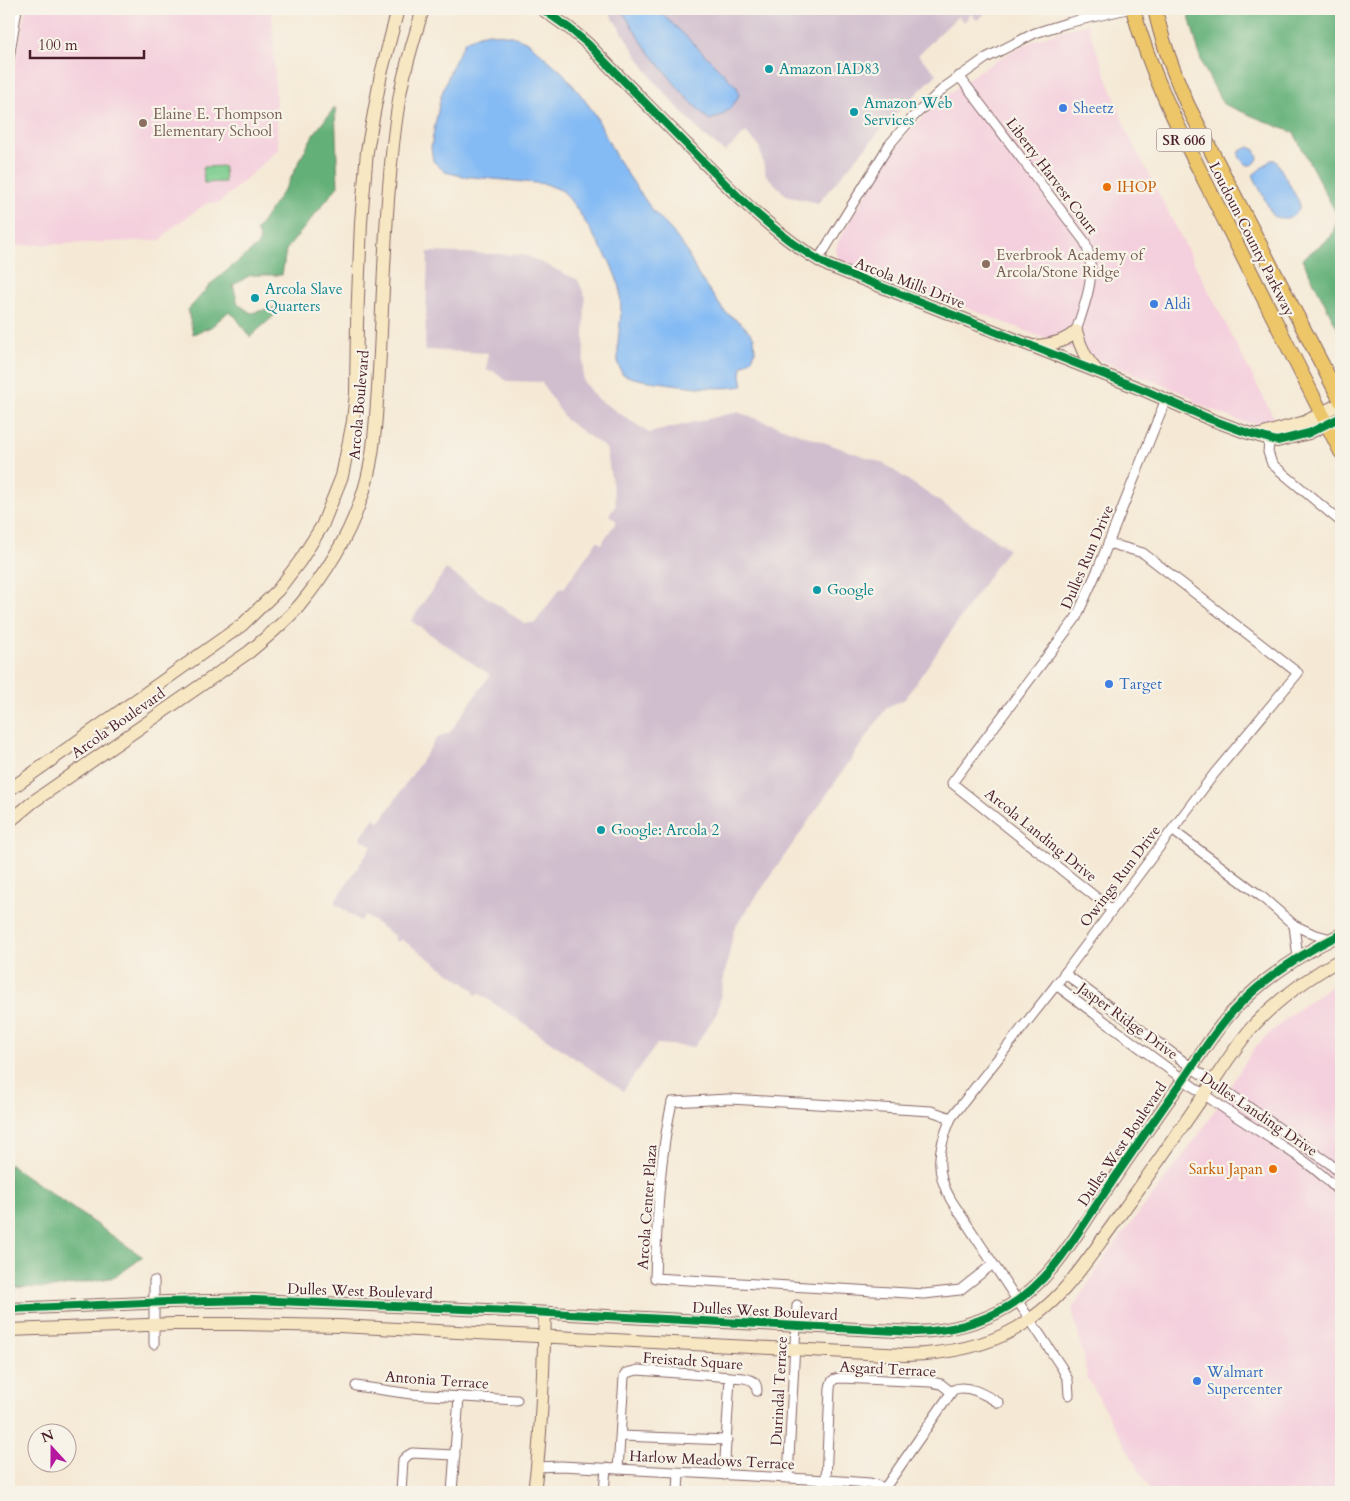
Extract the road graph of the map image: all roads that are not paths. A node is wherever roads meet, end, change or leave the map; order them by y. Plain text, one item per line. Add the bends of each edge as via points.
1 (17, 9) edge
2 (398, 9) edge
3 (422, 9) edge
4 (542, 9) edge
5 (1127, 9) edge
6 (1133, 9) edge
7 (1143, 9) edge
8 (1155, 9) edge
9 (1160, 34) junction
10 (9, 58) edge
11 (959, 76) junction
12 (818, 260) junction
13 (1076, 331) junction
14 (1033, 346) junction
15 (1098, 372) junction
16 (1166, 399) junction
17 (1341, 402) edge
18 (1341, 417) edge
19 (1325, 419) junction
20 (1266, 435) junction
21 (1341, 452) edge
22 (1341, 522) edge
23 (1108, 543) junction
24 (952, 783) joint
25 (9, 790) edge
26 (9, 822) edge
27 (1172, 830) junction
28 (1112, 910) junction
29 (1294, 925) junction
30 (1336, 936) edge
31 (1298, 958) junction
32 (1341, 959) edge
33 (1064, 973) junction
34 (1056, 985) junction
35 (1191, 1067) junction
36 (1183, 1079) junction
37 (1213, 1082) junction
38 (1205, 1094) junction
39 (951, 1118) junction
40 (1341, 1174) edge
41 (1341, 1194) edge
42 (993, 1264) junction
43 (154, 1281) dead end
44 (1018, 1300) junction
45 (154, 1303) junction
46 (797, 1305) dead end
47 (9, 1309) edge
48 (545, 1313) junction
49 (1030, 1319) junction
50 (154, 1325) junction
51 (797, 1326) junction
52 (9, 1330) edge
53 (544, 1336) junction
54 (154, 1344) dead end
55 (795, 1348) junction
56 (730, 1378) junction
57 (356, 1386) dead end
58 (757, 1391) dead end
59 (951, 1392) junction
60 (1069, 1395) dead end
61 (459, 1396) junction
62 (517, 1400) dead end
63 (999, 1403) dead end
64 (621, 1436) junction
65 (727, 1440) junction
66 (455, 1455) junction
67 (537, 1467) junction
68 (606, 1468) junction
69 (618, 1469) junction
70 (679, 1472) junction
71 (724, 1475) junction
72 (788, 1478) junction
73 (826, 1480) junction
74 (884, 1490) edge
75 (401, 1492) edge
76 (452, 1492) edge
77 (534, 1492) edge
78 (604, 1492) edge
79 (678, 1492) edge

1 - 10 street
2 - 25 street, Arcola Boulevard via 381,74 367,151 353,421 342,476 322,526 278,590 242,624
3 - 26 street, Arcola Boulevard via 400,99 392,156 370,466 348,530 298,607 255,647 34,801
4 - 12 street, Arcola Mills Drive via 588,44 733,193 783,236
5 - 11 street via 1067,22 1035,33
6 - 19 main road, Loudoun County Parkway / SR 606 via 1142,42 1176,124
7 - 9 main road via 1150,14
8 - 9 main road, Loudoun County Parkway / SR 606
9 - 17 main road, Loudoun County Parkway / SR 606 via 1188,106
11 - 12 street via 931,99 890,144
11 - 13 street, Liberty Harvest Court via 1086,242 1091,258 1091,280
12 - 14 street, Arcola Mills Drive via 841,272
13 - 14 street via 1066,339
13 - 15 street via 1084,354
14 - 15 street, Arcola Mills Drive
15 - 16 street, Arcola Mills Drive
16 - 20 street, Arcola Mills Drive via 1231,427
16 - 23 street, Dulles Run Drive
17 - 19 street, Arcola Mills Drive
18 - 19 street, Arcola Mills Drive
19 - 20 street, Arcola Mills Drive via 1294,438 1277,441
19 - 21 main road, Loudoun County Parkway / SR 606
20 - 22 street via 1269,456 1275,467
23 - 24 street, Dulles Run Drive via 1072,625
23 - 27 street, Owings Run Drive via 1143,552 1298,673
24 - 28 street, Arcola Landing Drive
27 - 28 street, Owings Run Drive
27 - 29 street
28 - 33 street, Owings Run Drive
29 - 30 street via 1313,934
29 - 31 street
30 - 31 street, Dulles West Boulevard
31 - 35 street, Dulles West Boulevard via 1266,980 1233,1010
32 - 37 street via 1305,981 1274,1006 1242,1040
33 - 34 street, Owings Run Drive
33 - 35 street, Jasper Ridge Drive
34 - 36 street, Jasper Ridge Drive
34 - 39 street, Owings Run Drive
35 - 36 street, Dulles West Boulevard
35 - 37 street, Dulles Landing Drive
36 - 38 street, Dulles Landing Drive
36 - 44 street, Dulles West Boulevard via 1056,1265
37 - 38 street
37 - 40 street, Dulles Landing Drive
38 - 41 street, Dulles Landing Drive via 1322,1174
38 - 49 street via 1074,1280 1053,1302
39 - 42 street, Owings Run Drive via 940,1153 941,1179
39 - 42 street, Arcola Center Plaza via 931,1111 816,1104 729,1100 672,1102 658,1203 655,1278 924,1294 960,1290
42 - 44 street, Owings Run Drive
43 - 45 street
44 - 49 street, Owings Run Drive
44 - 51 street, Dulles West Boulevard via 971,1323 934,1331
45 - 47 street, Dulles West Boulevard
45 - 48 street, Dulles West Boulevard via 254,1300
45 - 50 street
46 - 51 street, Durindal Terrace
48 - 51 street, Dulles West Boulevard
48 - 53 street
49 - 55 street via 989,1341 962,1350 905,1354
49 - 60 street, Owings Run Drive via 1062,1368 1068,1380
50 - 52 street
50 - 53 street via 259,1324
50 - 54 street
51 - 55 street, Durindal Terrace
53 - 55 street
53 - 67 street
55 - 72 street, Durindal Terrace
56 - 58 street, Freistadt Square via 750,1379 756,1384
56 - 64 street, Freistadt Square via 638,1370 626,1373
56 - 65 street
57 - 61 street, Antonia Terrace via 410,1394
59 - 63 street via 963,1388
59 - 73 street, Asgard Terrace via 941,1384 931,1382 834,1379 830,1388
59 - 74 street
61 - 62 street, Antonia Terrace
61 - 66 street
64 - 65 street
64 - 69 street, Freistadt Square
65 - 71 street
66 - 75 street via 412,1453 406,1456
66 - 76 street
67 - 68 street, Harlow Meadows Terrace
67 - 77 street
68 - 69 street, Harlow Meadows Terrace
68 - 78 street
69 - 70 street, Harlow Meadows Terrace
70 - 71 street, Harlow Meadows Terrace
70 - 79 street
71 - 72 street, Harlow Meadows Terrace
72 - 73 street, Harlow Meadows Terrace
73 - 74 street, Harlow Meadows Terrace via 870,1484

